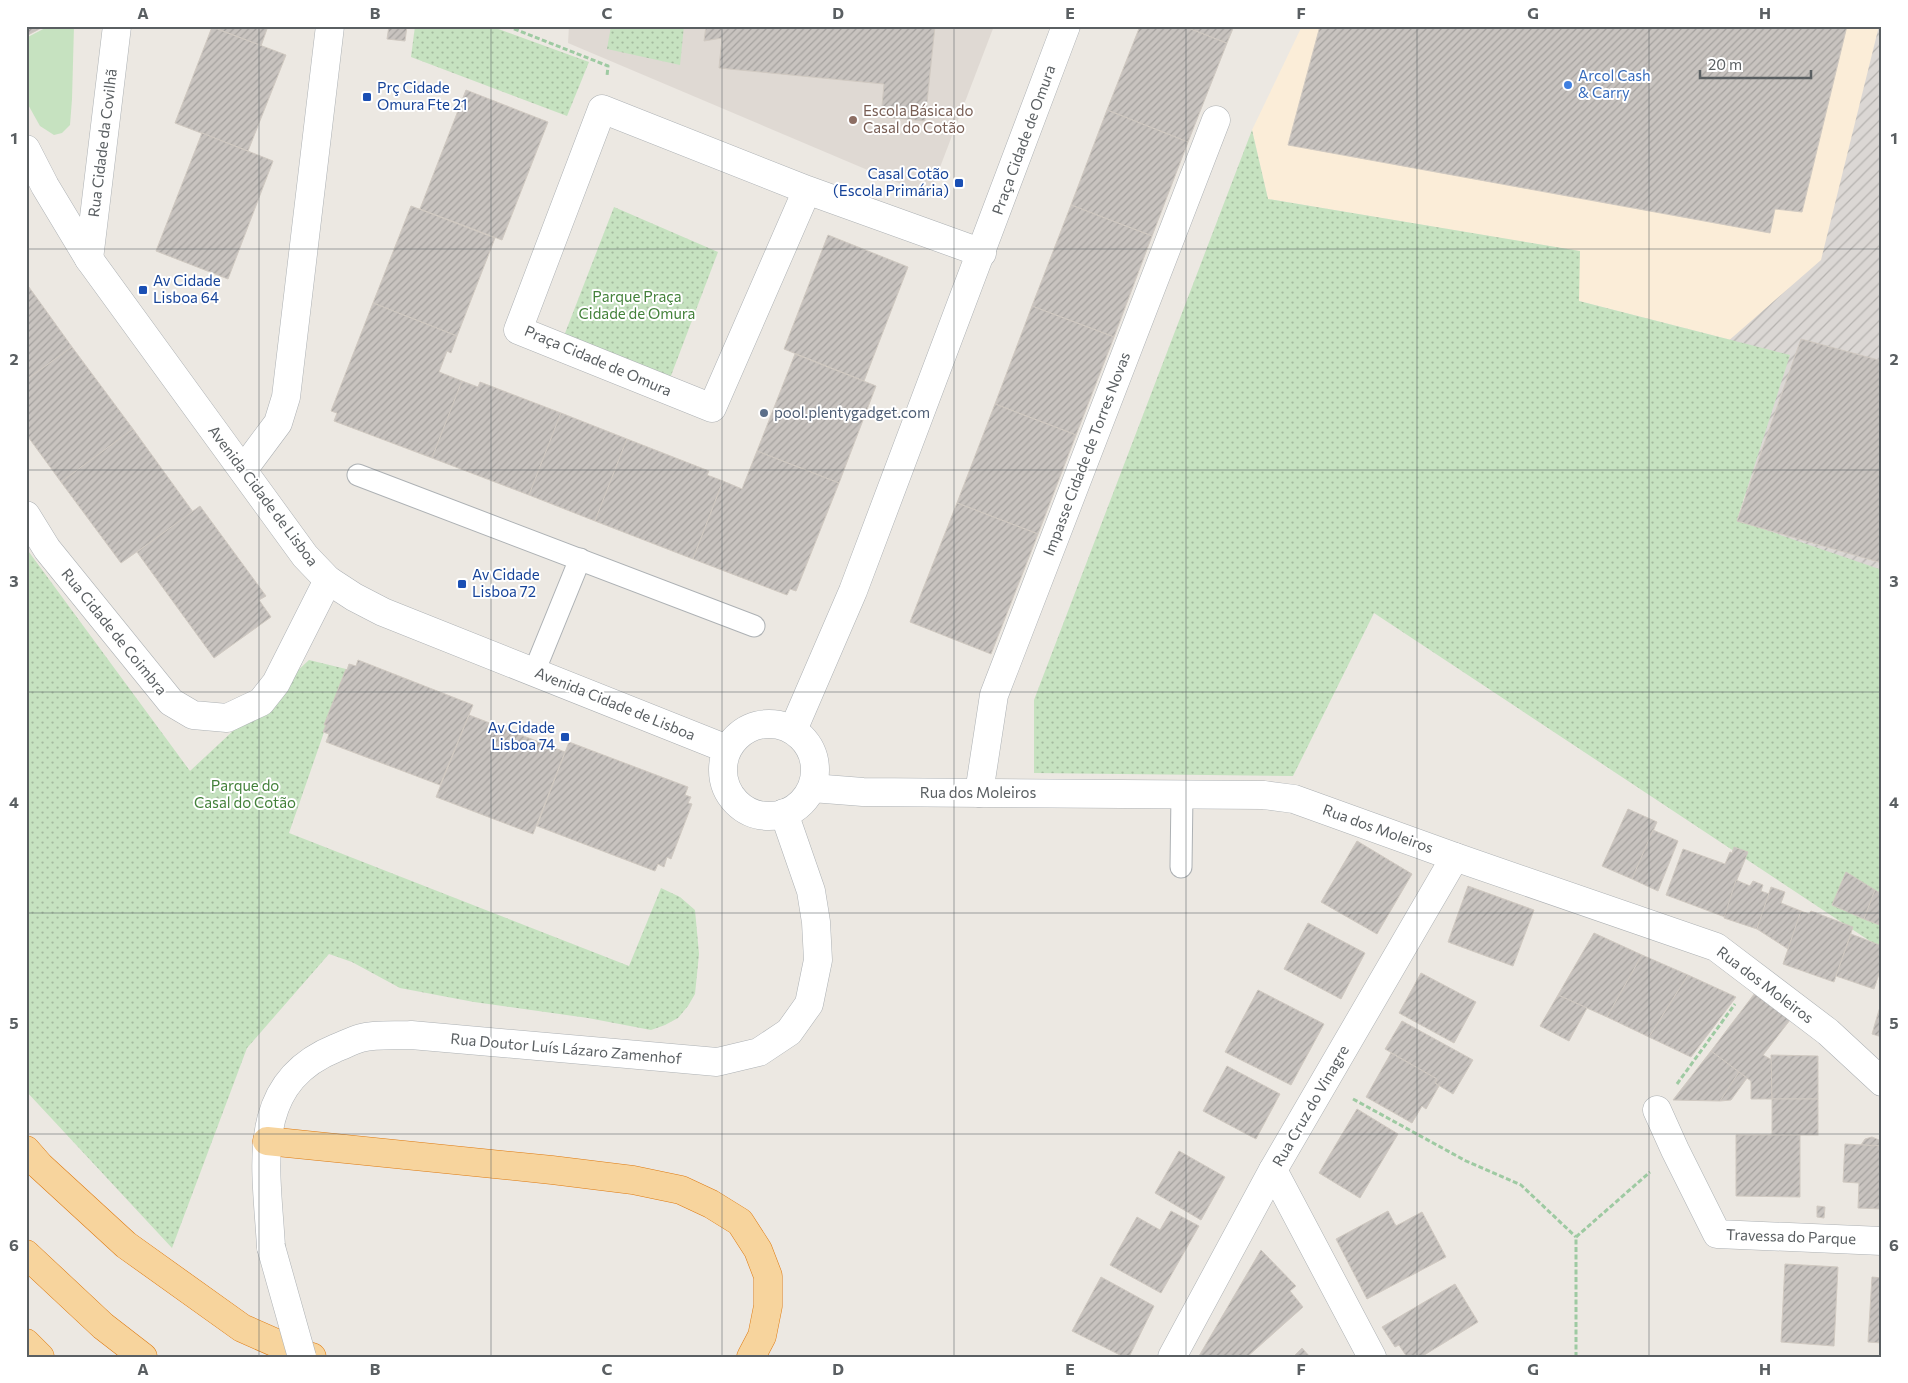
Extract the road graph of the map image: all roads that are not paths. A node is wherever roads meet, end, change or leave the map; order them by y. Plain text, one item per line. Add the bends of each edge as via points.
1 (116, 26) edge
2 (330, 26) edge
3 (1066, 26) edge
4 (1216, 120) dead end
5 (26, 149) edge
6 (807, 190) junction
7 (982, 253) junction
8 (89, 259) junction
9 (243, 470) junction
10 (358, 476) dead end
11 (26, 515) edge
12 (580, 559) junction
13 (328, 580) junction
14 (754, 626) dead end
15 (534, 672) junction
16 (793, 730) junction
17 (727, 749) junction
18 (812, 788) junction
19 (979, 793) junction
20 (1182, 794) junction
21 (784, 813) junction
22 (1456, 857) junction
23 (1181, 867) dead end
24 (1882, 1082) edge
25 (1657, 1110) road end
26 (267, 1142) junction
27 (26, 1150) edge
28 (1273, 1170) junction
29 (1882, 1241) edge
30 (26, 1254) edge
31 (26, 1343) edge
32 (40, 1357) edge
33 (143, 1357) edge
34 (302, 1357) edge
35 (312, 1357) edge
36 (750, 1357) edge
37 (1172, 1357) edge
38 (1372, 1357) edge

1 - 8 street, Rua Cidade da Covilhã
2 - 9 street via 286,397 278,423
3 - 7 street, Praça Cidade de Omura
4 - 19 street, Impasse Cidade de Torres Novas via 994,694
5 - 8 street, Avenida Cidade de Lisboa
6 - 6 street, Praça Cidade de Omura via 602,109 518,330 712,408
6 - 7 street, Praça Cidade de Omura
7 - 16 street, Praça Cidade de Omura via 854,590
8 - 9 street, Avenida Cidade de Lisboa
9 - 13 street, Avenida Cidade de Lisboa via 305,556
10 - 12 lane
11 - 13 street, Rua Cidade de Coimbra via 47,549 171,702 193,714 227,718 260,702 276,683
12 - 14 lane
12 - 15 lane
13 - 15 street, Avenida Cidade de Lisboa via 383,612
15 - 17 street, Avenida Cidade de Lisboa
16 - 17 street via 779,724 749,728
16 - 18 street via 813,755
17 - 21 street via 723,775 734,800 757,814
18 - 19 street, Rua dos Moleiros via 862,792
18 - 21 street via 796,808
19 - 20 street, Rua dos Moleiros
20 - 22 street, Rua dos Moleiros via 1264,795 1294,799
20 - 23 lane
21 - 26 street, Rua Doutor Luís Lázaro Zamenhof via 811,891 818,960 810,1004 789,1032 759,1052 717,1062 411,1035 361,1038 319,1055 295,1072 278,1097
22 - 24 street, Rua dos Moleiros via 1716,947 1828,1032
22 - 28 street, Rua Cruz do Vinagre
25 - 29 street, Travessa do Parque via 1717,1234
26 - 34 street, Rua Doutor Luís Lázaro Zamenhof, bridge via 271,1247
26 - 36 highway via 615,1178 689,1193 740,1222 758,1250 768,1276 768,1306 762,1336
27 - 35 highway via 97,1218 149,1261 242,1328
28 - 37 street, Rua Cruz do Vinagre
28 - 38 street
30 - 33 highway via 103,1326
31 - 32 highway

